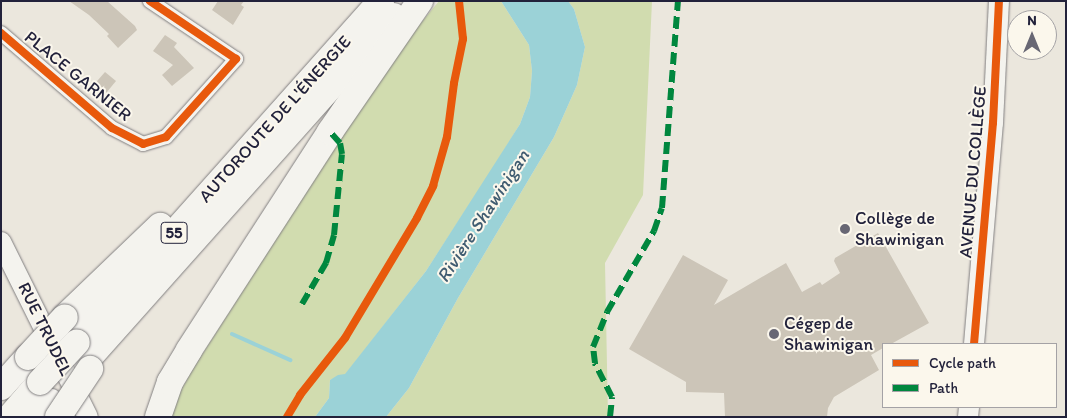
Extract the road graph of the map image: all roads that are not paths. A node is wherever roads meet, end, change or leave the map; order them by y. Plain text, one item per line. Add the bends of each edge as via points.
1 (150, 1) edge
2 (381, 1) edge
3 (999, 1) edge
4 (415, 2) edge
5 (1, 33) edge
6 (270, 123) junction
7 (1, 242) edge
8 (974, 343) edge
9 (84, 357) junction
10 (1, 386) edge
11 (46, 404) edge
12 (10, 417) edge
13 (88, 417) edge
14 (158, 417) edge

1 - 5 street, PLACE GARNIER via 236,59 166,137 143,144 112,128
2 - 6 highway, AUTOROUTE DE L'ÉNERGIE / 55
3 - 8 street, AVENUE DU COLLÈGE via 993,122
4 - 9 highway, AUTOROUTE DE L'ÉNERGIE / 55 via 124,318
4 - 14 highway via 189,350 166,390
6 - 9 highway, AUTOROUTE DE L'ÉNERGIE / 55
6 - 10 highway, bridge via 85,296
7 - 13 street, RUE TRUDEL
9 - 11 highway, AUTOROUTE DE L'ÉNERGIE / 55, bridge
9 - 11 highway, bridge
11 - 12 highway, AUTOROUTE DE L'ÉNERGIE / 55

